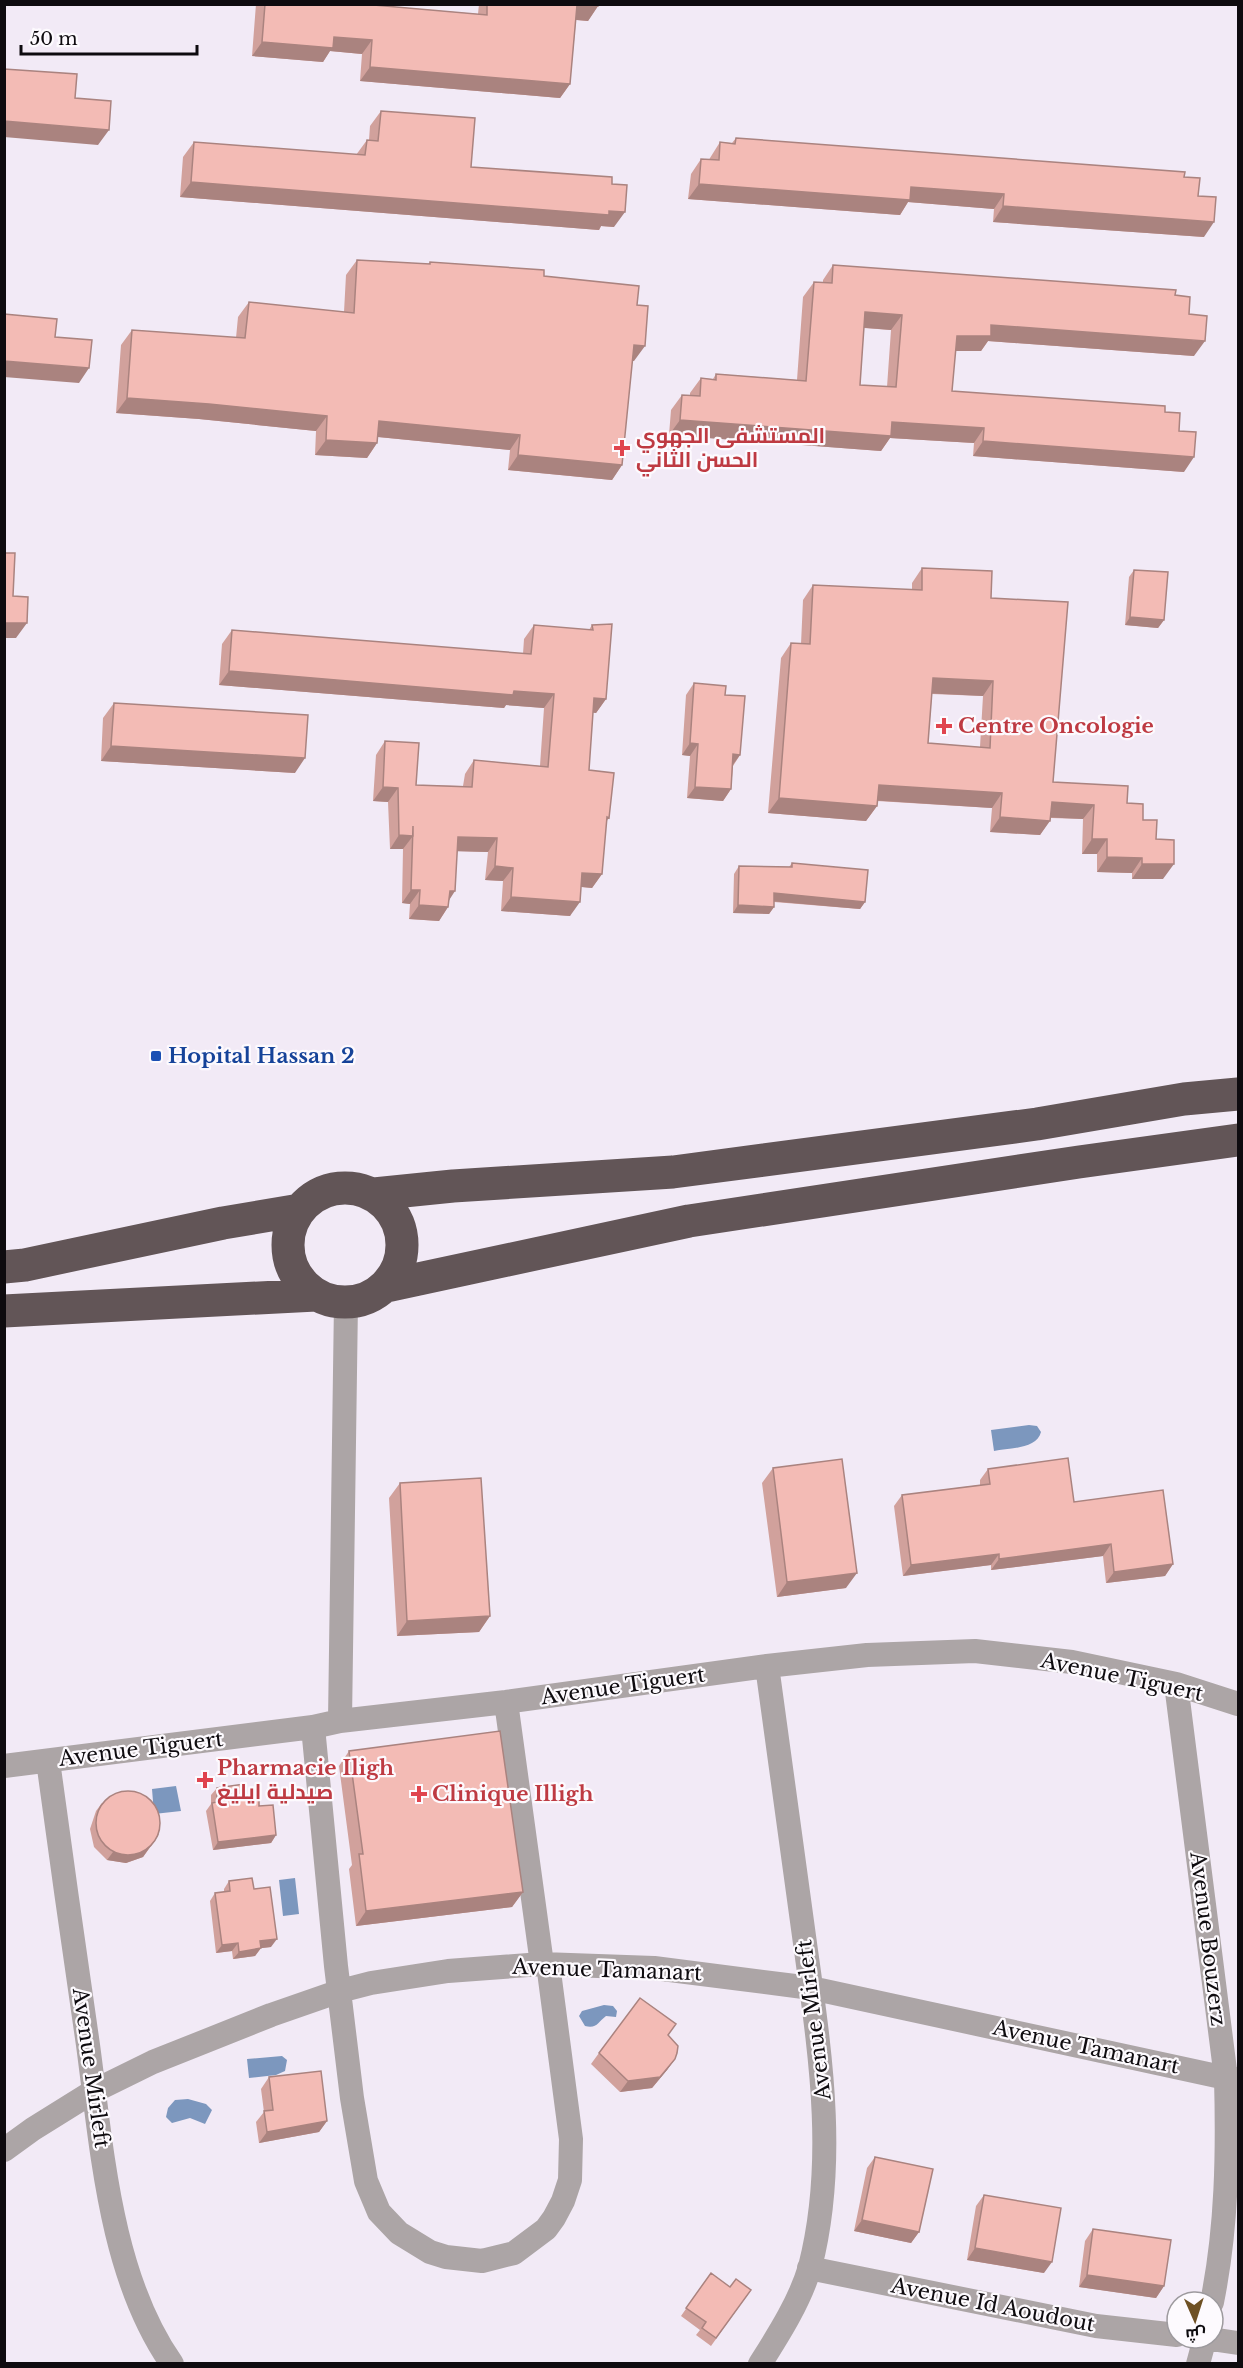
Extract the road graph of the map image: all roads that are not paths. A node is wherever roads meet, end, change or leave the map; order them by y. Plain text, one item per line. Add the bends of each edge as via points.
1 (1239, 1094) edge
2 (1239, 1140) edge
3 (374, 1194) junction
4 (300, 1210) junction
5 (4, 1267) edge
6 (386, 1286) junction
7 (331, 1298) junction
8 (4, 1311) edge
9 (767, 1666) junction
10 (1176, 1684) junction
11 (506, 1702) junction
12 (1239, 1704) edge
13 (340, 1721) junction
14 (313, 1727) junction
15 (48, 1761) junction
16 (4, 1766) edge
17 (545, 1964) junction
18 (811, 1988) junction
19 (340, 1991) junction
20 (1232, 2079) edge
21 (94, 2091) junction
22 (4, 2150) edge
23 (809, 2268) junction
24 (1215, 2290) edge
25 (1165, 2334) edge
26 (172, 2364) edge
27 (760, 2364) edge

1 - 3 highway via 673,1172
2 - 6 highway via 689,1221
3 - 4 highway via 346,1188 330,1191 313,1198
3 - 6 highway via 394,1217 402,1240 396,1272
4 - 5 highway
4 - 7 highway via 291,1227 288,1246 292,1266 301,1282
6 - 7 highway via 371,1296
7 - 8 highway
7 - 13 street
9 - 10 street, Avenue Tiguert via 867,1655 975,1651 1072,1662
9 - 11 street, Avenue Tiguert
9 - 18 street, Avenue Mirleft
10 - 12 street, Avenue Tiguert
10 - 20 street, Avenue Bouzerz
11 - 13 street, Avenue Tiguert
11 - 17 street
13 - 14 street, Avenue Tiguert
14 - 15 street, Avenue Tiguert
14 - 19 street
15 - 16 street, Avenue Tiguert
15 - 21 street, Avenue Mirleft
17 - 18 street, Avenue Tamanart via 654,1968
17 - 19 street, Avenue Tamanart via 448,1971
17 - 19 street via 571,2139 570,2180 555,2218 546,2229 514,2253 482,2261 430,2252 399,2233 379,2212 366,2181
18 - 20 street, Avenue Tamanart
18 - 23 street, Avenue Mirleft via 825,2105 825,2171
19 - 21 street, Avenue Tamanart via 153,2062
20 - 24 street, Avenue Bouzerz via 1225,2205
21 - 22 street, Avenue Tamanart
21 - 26 street, Avenue Mirleft via 121,2251 144,2314
23 - 25 street, Avenue Id Aoudout via 1096,2326
23 - 27 street, Avenue Mirleft via 784,2326

